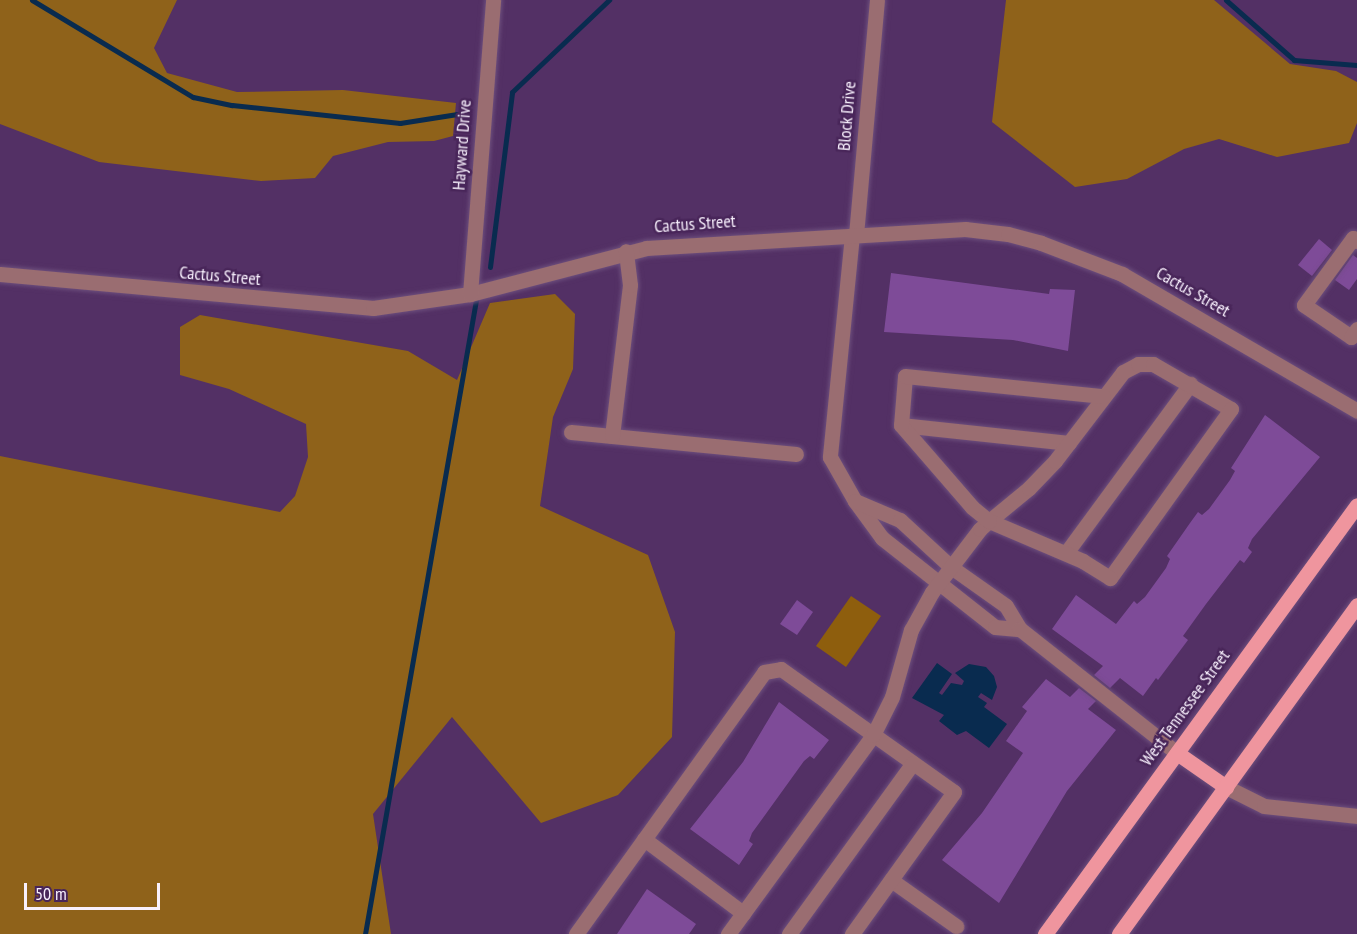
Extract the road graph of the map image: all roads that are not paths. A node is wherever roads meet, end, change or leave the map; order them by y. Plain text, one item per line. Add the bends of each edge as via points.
1 (493, 0) edge
2 (877, 0) edge
3 (854, 235) junction
4 (1357, 241) edge
5 (626, 251) junction
6 (0, 274) edge
7 (470, 294) junction
8 (1357, 329) edge
9 (1190, 384) junction
10 (1103, 396) junction
11 (1354, 404) edge
12 (901, 425) junction
13 (571, 432) dead end
14 (612, 436) junction
15 (1069, 443) junction
16 (796, 454) dead end
17 (855, 501) junction
18 (1357, 506) edge
19 (989, 521) junction
20 (921, 539) junction
21 (1066, 554) junction
22 (906, 557) junction
23 (951, 567) junction
24 (938, 585) junction
25 (985, 591) junction
26 (1357, 605) edge
27 (972, 610) junction
28 (1020, 629) junction
29 (873, 735) junction
30 (1177, 753) junction
31 (913, 763) junction
32 (1226, 786) junction
33 (1357, 816) edge
34 (644, 839) junction
35 (891, 880) junction
36 (743, 913) junction
37 (956, 926) dead end
38 (576, 934) edge
39 (728, 934) edge
40 (789, 934) edge
41 (852, 934) edge
42 (1045, 934) edge
43 (1119, 934) edge

1 - 7 street, Hayward Drive
2 - 3 street, Block Drive
3 - 5 street, Cactus Street via 698,242
3 - 11 street, Cactus Street via 965,229 1041,243 1122,274
3 - 17 street, Block Drive via 830,457
4 - 8 street via 1353,238 1304,305 1351,337
5 - 7 street, Cactus Street
5 - 14 street via 630,285
6 - 7 street, Cactus Street via 373,308
9 - 10 street via 1153,364 1138,364 1123,372
9 - 21 street
9 - 21 street via 1231,409 1110,578
10 - 12 street via 905,376
10 - 15 street
12 - 15 street
12 - 19 street
13 - 14 street
14 - 16 street
15 - 19 street via 1029,488
17 - 20 street via 900,520
17 - 22 street, Block Drive via 882,538
18 - 30 main road, West Tennessee Street
19 - 21 street
19 - 23 street
20 - 22 street
20 - 23 street
22 - 24 street, Block Drive
23 - 24 street
23 - 25 street
24 - 27 street, Block Drive
24 - 29 street via 911,630 892,697
25 - 27 street
25 - 28 street via 1006,606
26 - 32 main road
27 - 28 street, Block Drive via 995,627
28 - 30 street
29 - 31 street
29 - 34 street via 781,669 764,672
29 - 36 street
30 - 32 main road
30 - 42 main road, West Tennessee Street
31 - 35 street via 954,792
31 - 40 street
32 - 33 street via 1264,806
32 - 43 main road
34 - 36 street
34 - 38 street
35 - 37 street
35 - 41 street
36 - 39 street

